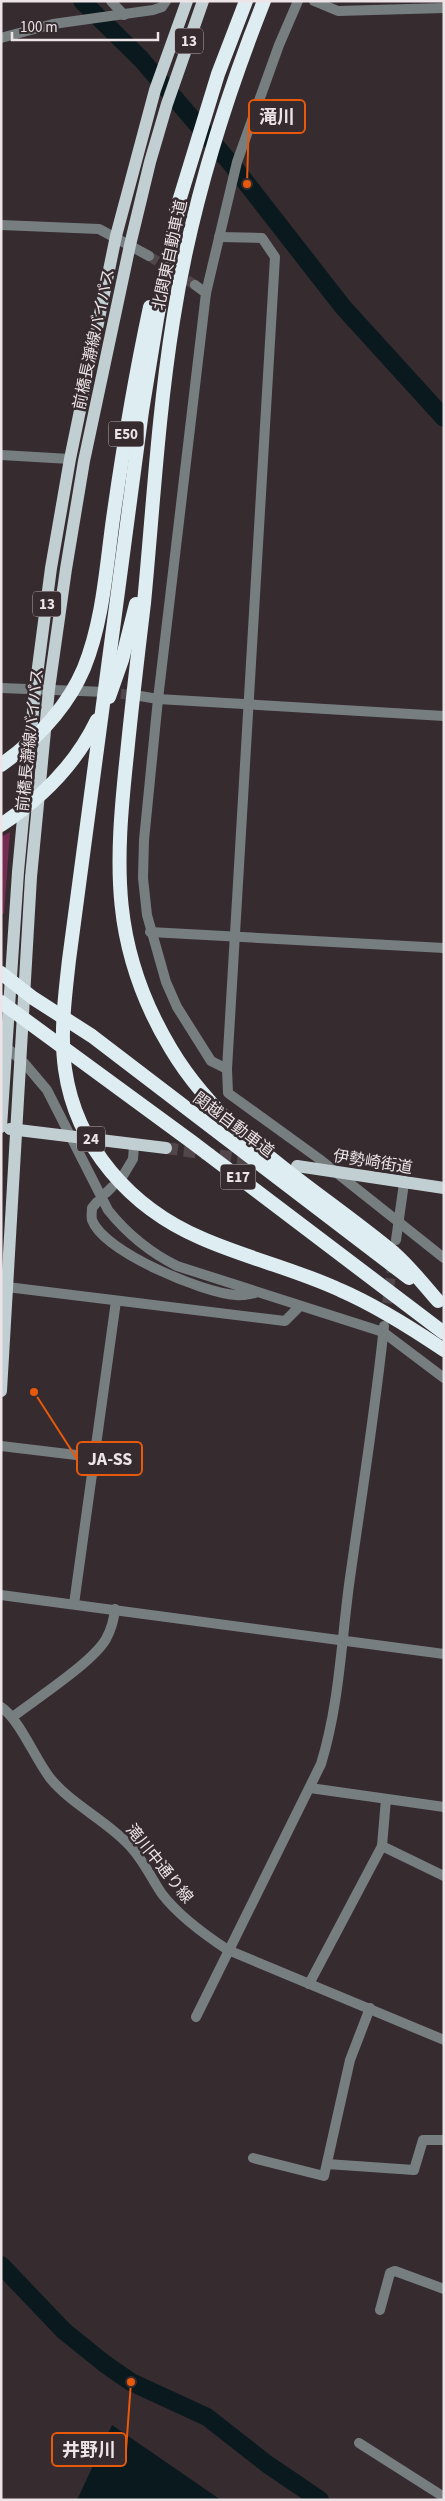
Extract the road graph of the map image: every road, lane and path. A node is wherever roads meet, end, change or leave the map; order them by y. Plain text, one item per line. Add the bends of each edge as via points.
1 (111, 1) edge
2 (166, 1) edge
3 (187, 1) edge
4 (203, 1) edge
5 (246, 1) edge
6 (264, 1) edge
7 (298, 1) edge
8 (314, 1) edge
9 (444, 8) edge
10 (124, 15) junction
11 (1, 38) edge
12 (180, 203) junction
13 (1, 225) edge
14 (116, 236) junction
15 (219, 237) junction
16 (130, 245) junction
17 (149, 256) tunnel mouth
18 (194, 285) tunnel mouth
19 (206, 293) junction
20 (1, 455) edge
21 (70, 459) junction
22 (149, 525) junction
23 (1, 688) edge
24 (49, 689) junction
25 (35, 690) junction
26 (106, 692) tunnel mouth
27 (140, 696) tunnel mouth
28 (158, 700) junction
29 (250, 703) junction
30 (444, 716) edge
31 (7, 761) edge
32 (1, 825) edge
33 (150, 932) junction
34 (235, 936) junction
35 (444, 948) edge
36 (1, 973) edge
37 (1, 1002) edge
38 (1, 1042) edge
39 (227, 1070) junction
40 (1, 1128) edge
41 (16, 1130) junction
42 (134, 1145) junction
43 (166, 1148) tunnel mouth
44 (297, 1166) dead end
45 (337, 1172) junction
46 (404, 1183) junction
47 (444, 1188) edge
48 (110, 1190) junction
49 (397, 1222) junction
50 (396, 1240) dead end
51 (444, 1258) edge
52 (7, 1286) junction
53 (259, 1293) junction
54 (116, 1301) junction
55 (441, 1303) edge
56 (300, 1306) junction
57 (383, 1329) junction
58 (444, 1332) edge
59 (444, 1350) edge
60 (444, 1378) edge
61 (1, 1390) edge
62 (1, 1446) edge
63 (93, 1458) junction
64 (1, 1595) edge
65 (74, 1604) junction
66 (115, 1609) junction
67 (342, 1639) junction
68 (444, 1654) edge
69 (1, 1706) edge
70 (14, 1716) junction
71 (310, 1788) junction
72 (386, 1799) junction
73 (444, 1807) edge
74 (382, 1846) junction
75 (444, 1876) edge
76 (228, 1950) junction
77 (309, 1984) junction
78 (370, 2008) junction
79 (196, 2017) dead end
80 (444, 2040) edge
81 (444, 2140) edge
82 (253, 2158) dead end
83 (327, 2164) junction
84 (444, 2289) edge
85 (380, 2310) dead end
86 (359, 2443) dead end
87 (444, 2497) edge

1 - 10 street
2 - 10 street via 162,7
3 - 14 main road, 前橋長瀞線バイパス / 13 via 155,90
4 - 16 main road, 前橋長瀞線バイパス / 13 via 167,104
5 - 12 highway, 北関東自動車道 / E50 via 207,108
6 - 22 highway, 北関東自動車道 / E50 via 219,125 186,252 173,320
7 - 15 street via 279,44 237,162
8 - 9 street via 338,11
10 - 11 street via 53,24
12 - 31 highway, E50 via 163,250 148,316 130,409 102,596 84,668 52,720
12 - 48 highway, E50 via 142,411 68,960 63,1033 66,1071 77,1114 99,1157
13 - 14 street via 99,229
14 - 16 street
14 - 21 main road, 前橋長瀞線バイパス / 13
15 - 19 street
15 - 29 street via 262,238 275,257
16 - 17 street
16 - 24 main road, 前橋長瀞線バイパス / 13 via 84,461
18 - 19 street
19 - 28 street
20 - 21 street
21 - 25 main road, 前橋長瀞線バイパス / 13
22 - 32 highway via 137,598 115,681 92,731 62,773 28,806
22 - 55 highway via 118,851 124,925 137,976 169,1047 184,1071 218,1111 269,1157 396,1255
23 - 25 street
24 - 25 street
24 - 26 street
24 - 41 main road, 前橋長瀞線バイパス / 13 via 30,877
25 - 40 main road, 前橋長瀞線バイパス / 13 via 18,872
27 - 28 street
28 - 29 street
28 - 33 street via 144,840 143,878
29 - 30 street
29 - 34 street
33 - 34 street
33 - 39 street via 177,1007 210,1061
34 - 35 street
34 - 39 street
36 - 55 highway, 関越自動車道 / E17 via 92,1036
37 - 58 highway, E17
38 - 48 street via 47,1090
39 - 45 street via 228,1093
40 - 41 main road, 24
41 - 42 main road, 24
41 - 52 main road, 前橋長瀞線バイパス / 13
42 - 43 main road, 24
42 - 48 street via 128,1170
44 - 45 main road, 伊勢崎街道
45 - 46 main road, 伊勢崎街道
45 - 49 street
46 - 47 main road, 伊勢崎街道
46 - 49 street
48 - 53 street via 119,1224 158,1256 178,1266
48 - 53 street via 92,1208 92,1219 110,1242 134,1258 213,1291 237,1296
48 - 59 highway via 200,1238 371,1304
49 - 50 street
49 - 51 street
52 - 54 street
52 - 61 main road, 前橋長瀞線バイパス / 13
53 - 56 street
54 - 56 street via 285,1321
54 - 63 street
56 - 57 street
57 - 60 street
57 - 67 street
62 - 63 street
63 - 65 street
64 - 65 street
65 - 66 street
66 - 67 street
66 - 70 street via 106,1639 93,1654
67 - 68 street
67 - 71 street via 330,1734
69 - 70 street, 滝川中通り線
70 - 76 street, 滝川中通り線 via 35,1757 51,1779 131,1847 170,1904 208,1938
71 - 72 street
71 - 76 street
72 - 73 street
72 - 74 street
74 - 75 street
74 - 77 street
76 - 77 street, 滝川中通り線
76 - 79 street
77 - 78 street, 滝川中通り線
78 - 80 street, 滝川中通り線
78 - 83 street via 350,2060
81 - 83 street via 423,2140 414,2170
82 - 83 street via 324,2176
84 - 85 street via 396,2271 390,2273
86 - 87 street

